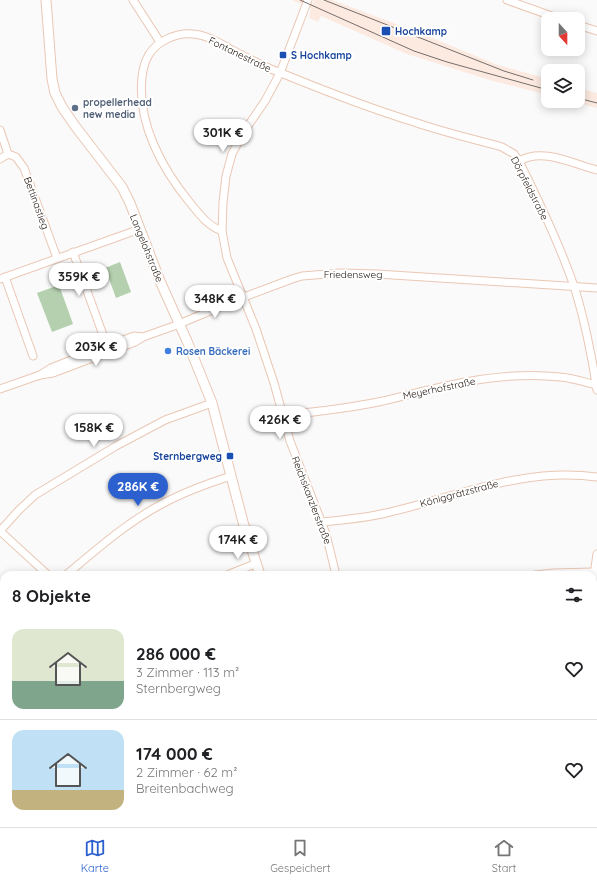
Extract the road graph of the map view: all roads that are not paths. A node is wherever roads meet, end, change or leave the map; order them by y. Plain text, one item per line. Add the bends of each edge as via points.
1 (46, 0) edge
2 (133, 0) edge
3 (308, 0) edge
4 (507, 0) edge
5 (541, 12) edge
6 (585, 27) edge
7 (597, 31) edge
8 (160, 42) junction
9 (280, 73) junction
10 (0, 130) edge
11 (8, 154) junction
12 (0, 159) edge
13 (519, 161) junction
14 (597, 170) edge
15 (140, 229) junction
16 (222, 231) junction
17 (73, 252) junction
18 (57, 258) junction
19 (2, 278) edge
20 (574, 286) junction
21 (597, 288) edge
22 (244, 297) junction
23 (179, 324) junction
24 (104, 335) dead end
25 (33, 356) dead end
26 (596, 374) edge
27 (597, 388) edge
28 (0, 389) edge
29 (212, 403) junction
30 (283, 415) junction
31 (231, 476) junction
32 (597, 477) edge
33 (322, 522) junction
34 (0, 531) edge
35 (597, 554) edge
36 (257, 563) junction
37 (44, 571) edge
38 (71, 571) edge
39 (237, 571) edge
40 (259, 571) edge
41 (335, 571) edge
42 (594, 571) edge

1 - 15 street, Langelohstraße via 55,93 62,108 122,187
2 - 8 street
3 - 9 street, Reichskanzlerstraße
4 - 5 street
6 - 7 street
8 - 9 street, Fontanestraße via 178,35 202,36
8 - 16 street, Fontanestraße via 146,58 142,74 141,96 148,129 161,158 181,191 209,224
9 - 13 street, Dörpfeldstraße via 415,122 502,147 514,154
9 - 16 street, Reichskanzlerstraße via 232,154 226,176
10 - 11 street
11 - 12 street
11 - 18 street, Bettinastieg via 16,157 24,168
13 - 14 street via 530,156 542,156 570,161
13 - 20 street, Dörpfeldstraße
15 - 17 street
15 - 23 street, Langelohstraße
16 - 22 street, Reichskanzlerstraße via 227,258
17 - 18 street
17 - 24 street
18 - 19 street
19 - 25 street
20 - 21 street, Friedensweg
20 - 22 street, Friedensweg via 340,273 314,274 292,279
20 - 26 street, Dörpfeldstraße
22 - 23 street, Friedensweg
22 - 30 street, Reichskanzlerstraße
23 - 28 street, Friedensweg via 142,337 134,336
23 - 29 street, Langelohstraße
26 - 27 street, Dörpfeldstraße
27 - 30 street, Meyerhofstraße via 554,376 488,378 339,409
29 - 31 street, Langelohstraße
29 - 34 street via 165,420 116,446 35,495
30 - 33 street, Reichskanzlerstraße via 293,450
31 - 36 street, Langelohstraße
31 - 38 street via 186,492 159,506 110,538
32 - 33 street, Königgrätzstraße via 560,474 519,478 385,514
33 - 41 street, Reichskanzlerstraße
34 - 37 street
35 - 42 street
36 - 39 street
36 - 40 street, Langelohstraße

